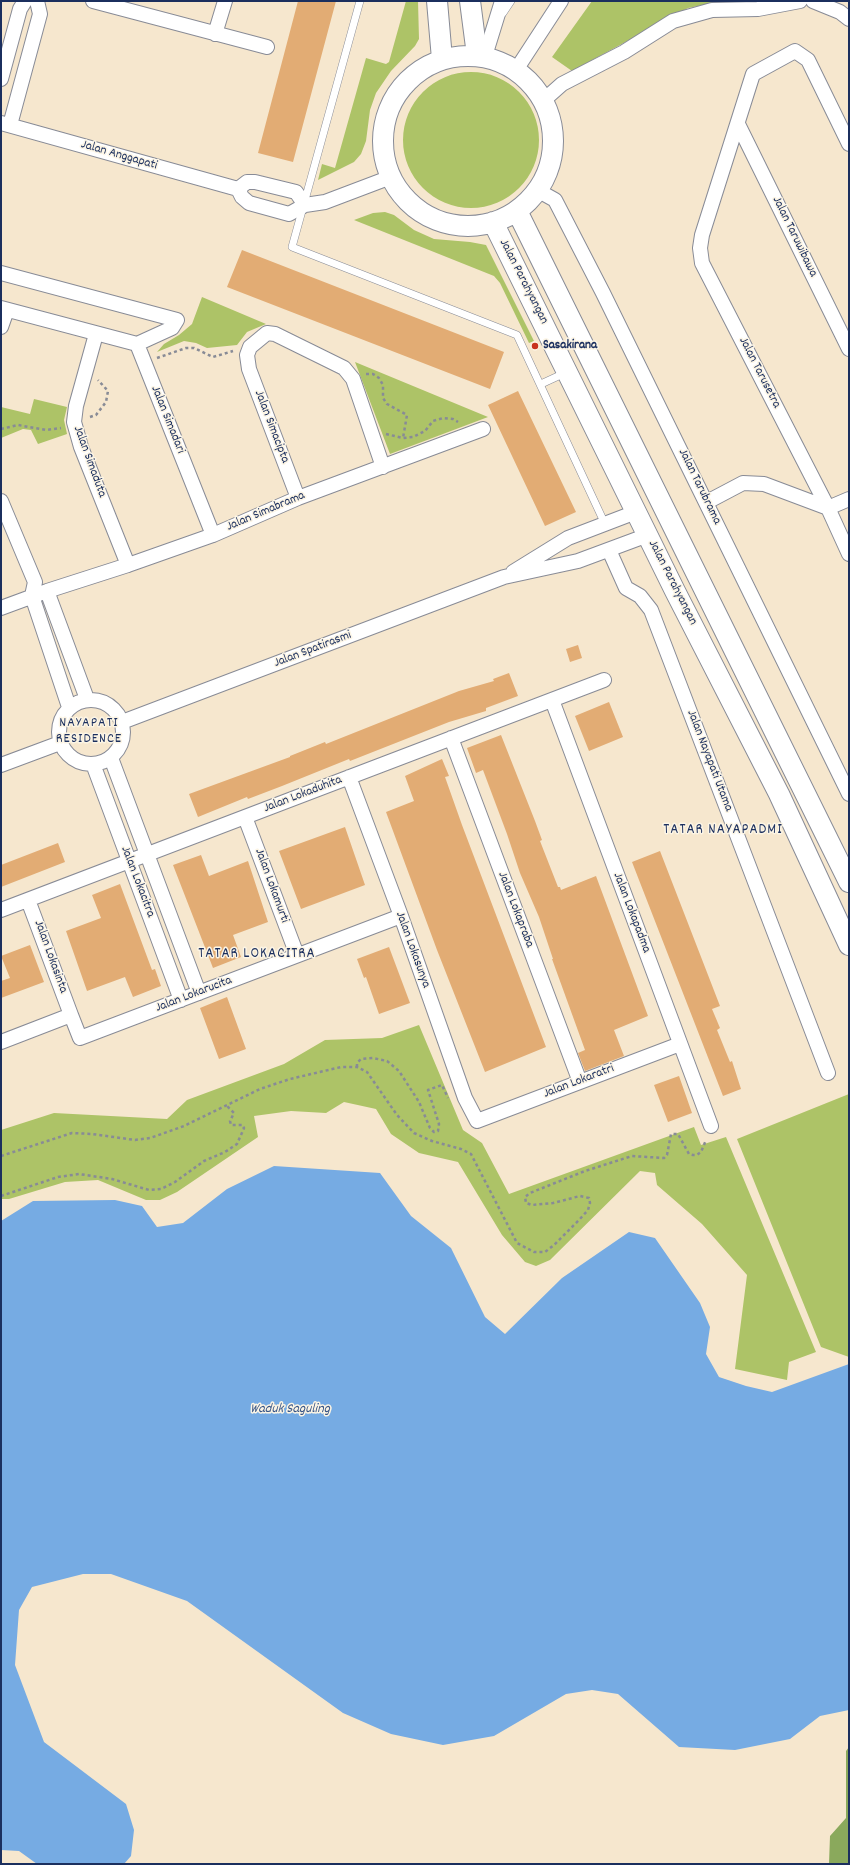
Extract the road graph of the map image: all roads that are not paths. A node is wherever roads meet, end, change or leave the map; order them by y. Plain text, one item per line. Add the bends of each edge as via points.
1 (25, 1) edge
2 (37, 1) edge
3 (93, 1) edge
4 (225, 1) edge
5 (360, 1) edge
6 (437, 1) edge
7 (470, 1) edge
8 (502, 1) edge
9 (511, 1) edge
10 (561, 1) edge
11 (800, 1) edge
12 (813, 1) edge
13 (124, 5) edge
14 (849, 19) edge
15 (495, 26) junction
16 (215, 34) junction
17 (267, 47) dead end
18 (481, 56) junction
19 (442, 59) junction
20 (516, 70) junction
21 (1, 79) edge
22 (544, 100) junction
23 (5, 124) edge
24 (738, 124) junction
25 (849, 144) edge
26 (391, 177) junction
27 (238, 189) junction
28 (537, 190) junction
29 (305, 205) junction
30 (517, 210) junction
31 (493, 222) junction
32 (1, 273) edge
33 (4, 309) edge
34 (1, 327) edge
35 (96, 334) junction
36 (136, 344) junction
37 (849, 350) edge
38 (568, 372) junction
39 (541, 384) junction
40 (477, 432) road end
41 (383, 467) junction
42 (298, 498) junction
43 (849, 499) edge
44 (1, 501) edge
45 (707, 502) junction
46 (828, 508) junction
47 (636, 512) junction
48 (605, 524) junction
49 (213, 535) junction
50 (648, 535) junction
51 (609, 550) junction
52 (849, 554) edge
53 (128, 565) junction
54 (504, 577) junction
55 (35, 582) junction
56 (47, 591) junction
57 (32, 596) junction
58 (1, 608) edge
59 (604, 680) dead end
60 (87, 699) junction
61 (552, 700) junction
62 (69, 707) junction
63 (122, 722) junction
64 (451, 738) junction
65 (60, 743) junction
66 (111, 758) junction
67 (93, 764) junction
68 (1, 765) edge
69 (349, 777) junction
70 (801, 783) junction
71 (779, 794) junction
72 (849, 794) edge
73 (245, 817) junction
74 (147, 854) junction
75 (129, 861) junction
76 (849, 882) edge
77 (28, 900) junction
78 (1, 910) edge
79 (401, 916) junction
80 (849, 945) edge
81 (297, 955) junction
82 (199, 993) junction
83 (181, 1000) junction
84 (71, 1015) junction
85 (1, 1042) edge
86 (680, 1044) junction
87 (828, 1073) dead end
88 (580, 1082) junction
89 (477, 1121) joint
90 (711, 1126) road end

1 - 21 street via 20,9
2 - 23 street via 40,14
3 - 13 street
4 - 16 street
5 - 29 lane
6 - 19 main road
7 - 18 main road
8 - 15 street
9 - 15 lane
10 - 20 street
11 - 22 street via 758,9 712,10 673,21 624,52 562,84
12 - 14 street via 840,12
13 - 16 street
15 - 18 street
16 - 17 street
18 - 19 main road
18 - 20 main road via 501,61
19 - 26 main road via 427,66 402,86 387,114 383,146
20 - 22 main road via 534,86
22 - 28 main road via 553,130 553,146 548,169
23 - 27 street, Jalan Anggapati
24 - 25 street, Jalan Tarusetra via 753,74 795,51 808,60
24 - 37 street, Jalan Taruwibawa
24 - 46 street, Jalan Tarusetra via 702,236 702,263
26 - 29 street via 325,202
26 - 31 main road via 409,202 434,219 463,226
27 - 29 street via 247,182 255,182 296,192
27 - 29 street via 249,203 289,214
28 - 30 main road
28 - 45 street, Jalan Tarubrama via 555,200
29 - 39 lane via 292,247 517,335
30 - 31 main road
30 - 70 main road, Jalan Parahyangan
31 - 38 main road, Jalan Parahyangan
32 - 36 street via 177,320 172,328
33 - 34 street
33 - 35 street
35 - 36 street
35 - 53 street, Jalan Simaduta via 74,422 81,447
36 - 49 street, Jalan Simadari
38 - 39 lane
38 - 47 main road, Jalan Parahyangan
39 - 48 lane
40 - 41 street, Jalan Simabrama
41 - 42 street, Jalan Simabrama
41 - 42 street, Jalan Simacipta via 353,379 344,368 275,334 267,333 250,347 247,354 249,369
42 - 49 street, Jalan Simabrama
43 - 46 street
44 - 55 street
45 - 46 street via 743,483 764,484
45 - 72 street, Jalan Tarubrama
46 - 52 street, Jalan Tarusetra
47 - 48 street, Jalan Spatirasmi
47 - 50 main road, Jalan Parahyangan
48 - 54 street, Jalan Spatirasmi via 568,538
49 - 53 street, Jalan Simabrama
50 - 51 street, Jalan Spatirasmi
50 - 71 main road, Jalan Parahyangan
51 - 54 street, Jalan Spatirasmi via 578,561
51 - 87 street, Jalan Nayapati Utama via 626,588 640,596 651,610
53 - 56 street, Jalan Simabrama
54 - 63 street, Jalan Spatirasmi
55 - 56 street
55 - 57 street
56 - 57 street, Jalan Simabrama
56 - 60 street
57 - 58 street, Jalan Simabrama
57 - 62 street
59 - 61 street, Jalan Lokaduhita
60 - 62 street
60 - 63 street via 104,702 118,714
61 - 64 street, Jalan Lokaduhita
61 - 86 street, Jalan Lokapadma
62 - 65 street via 59,724
63 - 66 street via 122,742
64 - 69 street, Jalan Lokaduhita
64 - 88 street, Jalan Lokapraba
65 - 67 street via 76,761
65 - 68 street
66 - 67 street
66 - 74 street, Jalan Lokacitra
67 - 75 street, Jalan Lokacitra
69 - 73 street, Jalan Lokaduhita
69 - 79 street, Jalan Lokasunya
70 - 71 main road
70 - 76 main road, Jalan Parahyangan
71 - 80 main road, Jalan Parahyangan
73 - 74 street, Jalan Lokaduhita
73 - 81 street, Jalan Lokamurti
74 - 75 street, Jalan Lokaduhita
74 - 82 street, Jalan Lokacitra
75 - 77 street, Jalan Lokaduhita
75 - 83 street, Jalan Lokacitra
77 - 78 street, Jalan Lokaduhita
77 - 84 street, Jalan Lokasinta
79 - 81 street, Jalan Lokarucita
79 - 89 street, Jalan Lokasunya via 465,1098
81 - 82 street, Jalan Lokarucita
82 - 83 street, Jalan Lokarucita
83 - 84 street, Jalan Lokarucita via 80,1038
84 - 85 street
86 - 88 street, Jalan Lokaratri
86 - 90 street, Jalan Lokapadma
88 - 89 street, Jalan Lokaratri

